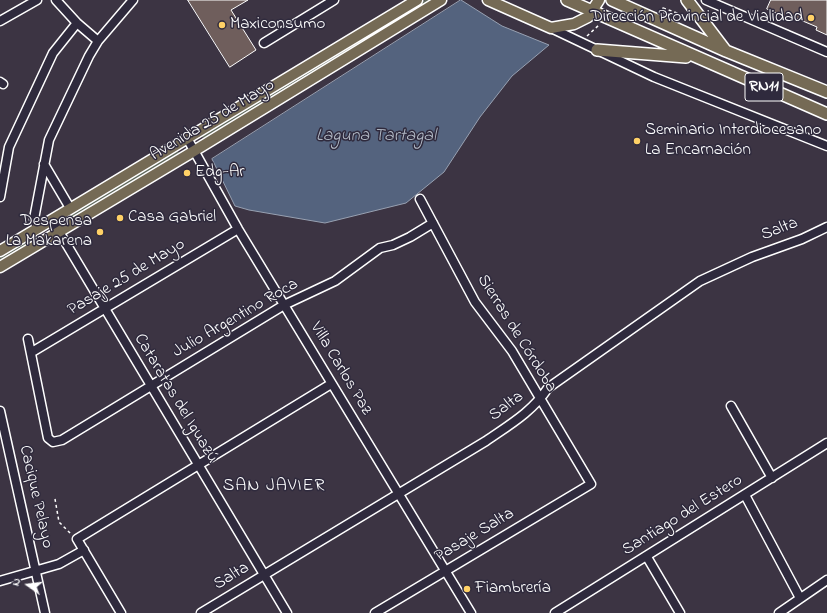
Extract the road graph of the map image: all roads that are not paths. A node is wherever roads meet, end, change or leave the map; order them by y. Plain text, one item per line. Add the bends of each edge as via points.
1 (37, 0) edge
2 (56, 0) edge
3 (133, 0) edge
4 (334, 0) edge
5 (417, 0) edge
6 (441, 0) edge
7 (488, 0) edge
8 (567, 0) edge
9 (599, 0) edge
10 (612, 0) edge
11 (687, 0) edge
12 (706, 0) edge
13 (593, 11) junction
14 (0, 21) edge
15 (77, 23) junction
16 (551, 28) junction
17 (98, 41) junction
18 (264, 44) dead end
19 (597, 50) junction
20 (726, 51) junction
21 (827, 52) edge
22 (701, 60) junction
23 (827, 92) edge
24 (827, 114) edge
25 (187, 138) junction
26 (827, 146) edge
27 (194, 151) junction
28 (44, 164) junction
29 (0, 196) edge
30 (420, 199) dead end
31 (70, 208) junction
32 (52, 220) junction
33 (433, 223) junction
34 (827, 227) edge
35 (37, 229) junction
36 (238, 229) junction
37 (58, 231) junction
38 (0, 251) edge
39 (0, 267) edge
40 (284, 305) junction
41 (104, 310) junction
42 (28, 339) dead end
43 (32, 352) junction
44 (331, 384) junction
45 (150, 387) junction
46 (540, 400) junction
47 (731, 406) dead end
48 (0, 411) edge
49 (827, 443) edge
50 (197, 464) junction
51 (772, 478) junction
52 (591, 484) joint
53 (398, 494) junction
54 (745, 495) junction
55 (84, 550) junction
56 (647, 557) junction
57 (37, 570) junction
58 (445, 571) junction
59 (264, 575) junction
60 (827, 580) edge
61 (0, 581) edge
62 (800, 598) junction
63 (45, 613) edge
64 (121, 613) edge
65 (201, 613) edge
66 (287, 613) edge
67 (374, 613) edge
68 (471, 613) edge
69 (555, 613) edge
70 (680, 613) edge
71 (779, 613) edge

1 - 14 street
2 - 15 street
3 - 17 street
4 - 18 street
5 - 25 main road, Avenida 25 de Mayo
6 - 27 main road, Avenida 25 de Mayo
7 - 16 main road
8 - 13 highway, RN11
9 - 13 main road
10 - 20 highway, RN11
11 - 20 highway
12 - 21 street
13 - 16 main road via 588,17 574,24
13 - 22 highway, RN11
15 - 17 street
15 - 29 street via 53,53 9,147
16 - 19 street
17 - 28 street via 49,140
19 - 22 highway
19 - 26 street via 654,77
20 - 23 highway, RN11
22 - 24 highway, RN11
25 - 27 street, Villa Carlos Paz
25 - 31 main road, Avenida 25 de Mayo
27 - 36 street, Villa Carlos Paz
27 - 37 main road, Avenida 25 de Mayo
28 - 31 street
28 - 35 street via 34,219
30 - 33 street, Sierras de Córdoba
31 - 32 main road, Avenida 25 de Mayo
32 - 35 main road, Avenida 25 de Mayo
32 - 37 street, Cataratas del Iguazú
33 - 40 street, Julio Argentino Roca via 404,240 380,248 335,281
33 - 46 street, Sierras de Córdoba via 475,302 512,351
34 - 46 street, Salta via 700,281 548,388
35 - 38 main road, Avenida 25 de Mayo
36 - 40 street, Villa Carlos Paz
36 - 41 street, Pasaje 25 de Mayo
37 - 39 main road, Avenida 25 de Mayo
37 - 41 street, Cataratas del Iguazú
40 - 44 street, Villa Carlos Paz
40 - 45 street, Julio Argentino Roca
41 - 43 street, Pasaje 25 de Mayo
41 - 45 street, Cataratas del Iguazú
42 - 43 street
43 - 45 street, Julio Argentino Roca via 48,438 54,442 62,440
44 - 50 street
44 - 53 street, Villa Carlos Paz
45 - 50 street, Cataratas del Iguazú
46 - 52 street, Sierras de Córdoba
46 - 53 street, Salta via 529,412 486,441
47 - 51 street
48 - 57 street, Cacique Pelayo
49 - 51 street, Santiago del Estero
50 - 55 street via 77,539
50 - 59 street, Cataratas del Iguazú
51 - 54 street, Santiago del Estero
52 - 58 street, Pasaje Salta
53 - 58 street, Villa Carlos Paz
53 - 59 street, Salta
54 - 56 street, Santiago del Estero
54 - 62 street
55 - 57 street via 59,564
55 - 64 street
56 - 69 street, Santiago del Estero
56 - 70 street
57 - 61 street
57 - 63 street, Cacique Pelayo
58 - 67 street, Pasaje Salta
58 - 68 street, Villa Carlos Paz
59 - 65 street, Salta
59 - 66 street, Cataratas del Iguazú
60 - 62 street
62 - 71 street

